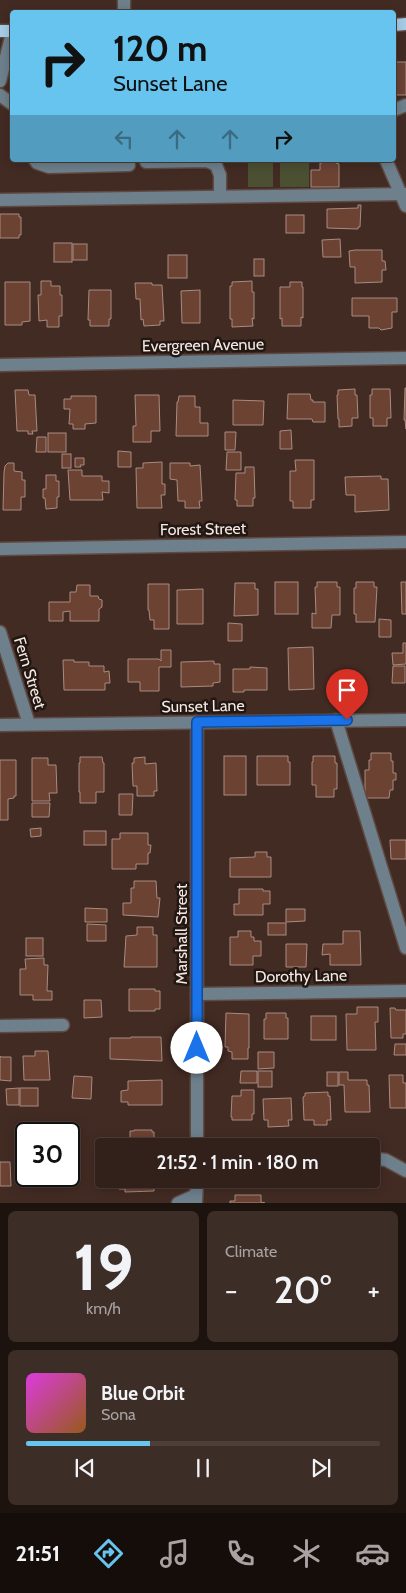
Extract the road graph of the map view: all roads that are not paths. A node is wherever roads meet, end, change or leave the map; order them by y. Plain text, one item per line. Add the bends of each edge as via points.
1 (10, 40) edge
2 (0, 81) edge
3 (0, 94) edge
4 (10, 102) edge
5 (37, 162) edge
6 (209, 162) edge
7 (387, 162) edge
8 (129, 165) dead end
9 (403, 194) edge
10 (220, 196) junction
11 (0, 200) edge
12 (406, 206) edge
13 (406, 358) edge
14 (0, 364) edge
15 (406, 542) edge
16 (0, 548) edge
17 (0, 632) edge
18 (336, 720) junction
19 (406, 720) edge
20 (197, 722) junction
21 (29, 724) junction
22 (0, 725) edge
23 (406, 948) edge
24 (406, 991) edge
25 (197, 994) junction
26 (63, 1025) dead end
27 (0, 1026) edge
28 (197, 1138) edge
29 (380, 1159) edge
30 (406, 1171) edge
31 (196, 1199) edge
32 (178, 1203) edge

1 - 2 street
3 - 4 street
5 - 8 street via 49,167
6 - 10 street via 216,165 220,175
7 - 9 street
9 - 10 street
9 - 12 street
10 - 11 street
13 - 14 street, Evergreen Avenue
15 - 16 street, Forest Street
17 - 21 street, Fern Street
18 - 19 street, Sunset Lane
18 - 20 street, Sunset Lane
18 - 23 street
20 - 21 street, Sunset Lane
20 - 25 street, Marshall Street
21 - 22 street, Sunset Lane
24 - 25 street, Dorothy Lane
25 - 28 street, Marshall Street
26 - 27 street
29 - 30 street
31 - 32 street

